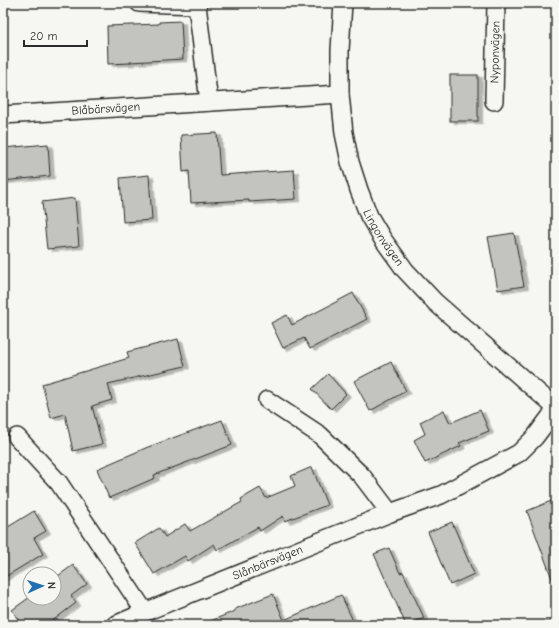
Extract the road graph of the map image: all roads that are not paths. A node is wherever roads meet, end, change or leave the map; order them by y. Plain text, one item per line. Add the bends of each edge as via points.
1 (139, 3) edge
2 (343, 3) edge
3 (496, 3) edge
4 (197, 4) edge
5 (340, 94) junction
6 (494, 101) dead end
7 (209, 102) junction
8 (3, 115) edge
9 (267, 400) dead end
10 (556, 409) edge
11 (17, 437) dead end
12 (390, 513) junction
13 (145, 612) junction
14 (115, 625) edge

1 - 4 street
2 - 5 street, Lingonvägen
3 - 6 street, Nyponvägen
4 - 7 street
5 - 7 street, Blåbärsvägen
5 - 10 street, Lingonvägen via 350,162 369,216 382,238 405,270 435,302
7 - 8 street, Blåbärsvägen
9 - 12 street via 320,435 362,476
10 - 12 street, Slånbärsvägen via 519,453 441,495
11 - 13 street via 59,483
12 - 13 street, Slånbärsvägen
13 - 14 street, Slånbärsvägen

